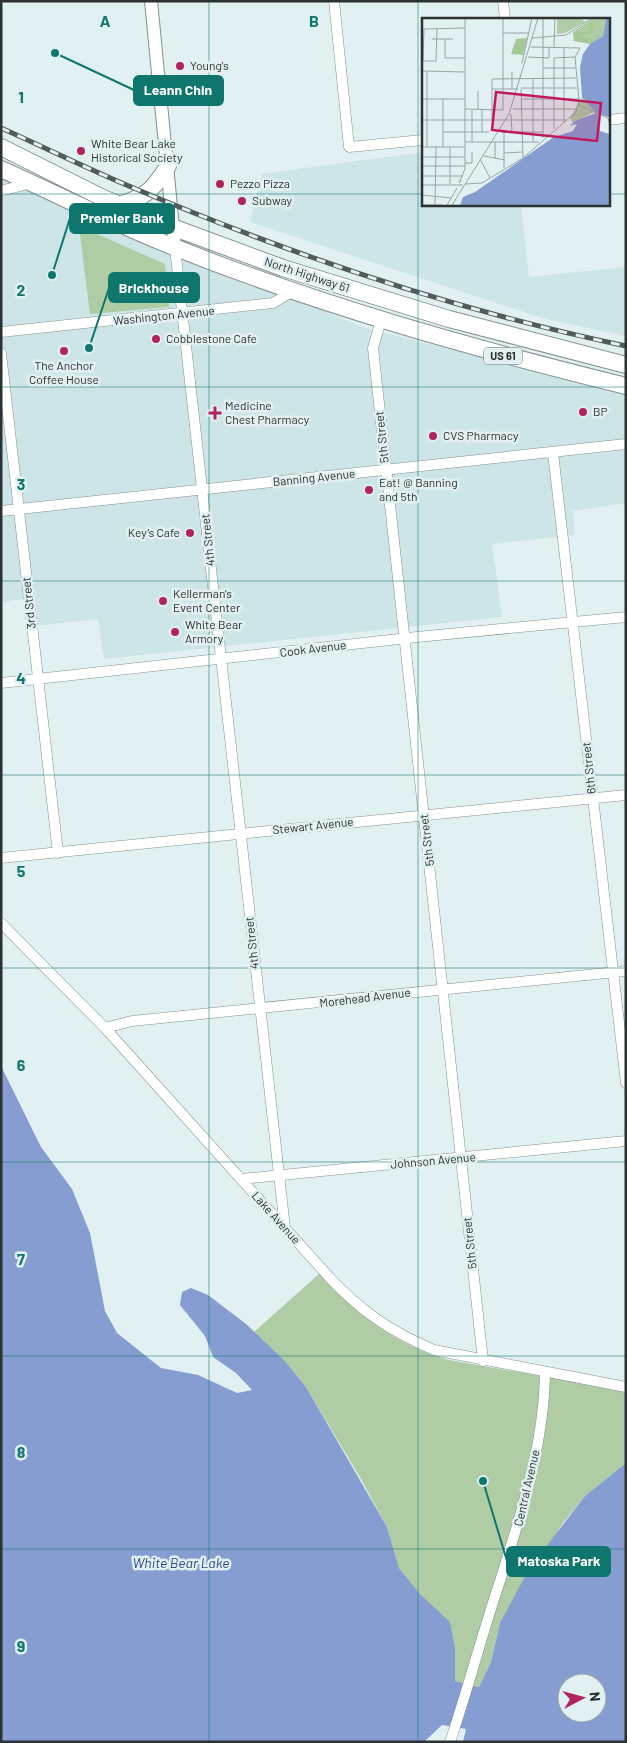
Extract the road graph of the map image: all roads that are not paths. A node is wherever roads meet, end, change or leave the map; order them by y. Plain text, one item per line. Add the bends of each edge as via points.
1 (151, 1) edge
2 (334, 1) edge
3 (503, 1) edge
4 (505, 18) edge
5 (626, 118) edge
6 (610, 120) edge
7 (422, 140) edge
8 (1, 147) edge
9 (9, 156) edge
10 (168, 166) junction
11 (1, 169) edge
12 (31, 183) junction
13 (1, 191) edge
14 (119, 205) junction
15 (172, 227) junction
16 (175, 248) junction
17 (293, 291) junction
18 (409, 307) junction
19 (183, 314) junction
20 (382, 320) junction
21 (1, 332) edge
22 (1, 353) edge
23 (626, 365) edge
24 (626, 386) edge
25 (626, 444) edge
26 (554, 453) junction
27 (386, 470) junction
28 (203, 490) junction
29 (19, 508) junction
30 (1, 511) edge
31 (626, 617) edge
32 (573, 623) junction
33 (405, 638) junction
34 (221, 659) junction
35 (37, 679) junction
36 (1, 682) edge
37 (626, 795) edge
38 (592, 799) junction
39 (424, 814) junction
40 (240, 834) junction
41 (58, 853) junction
42 (1, 858) edge
43 (1, 923) edge
44 (626, 971) edge
45 (613, 972) junction
46 (444, 988) junction
47 (259, 1010) junction
48 (105, 1028) junction
49 (626, 1084) edge
50 (626, 1141) edge
51 (461, 1158) junction
52 (279, 1174) junction
53 (241, 1179) junction
54 (285, 1228) junction
55 (483, 1361) junction
56 (545, 1373) junction
57 (626, 1387) edge
58 (450, 1742) edge

1 - 10 street, 4th Street
2 - 7 street via 349,147
3 - 4 street
5 - 6 street
8 - 9 main road, North Highway 61 / US 61
9 - 14 main road, North Highway 61 / US 61
10 - 14 main road via 151,191 139,199
10 - 15 street, 4th Street
11 - 12 main road, North Highway 61 / US 61
12 - 13 street
12 - 16 main road, North Highway 61 / US 61
14 - 15 main road, North Highway 61 / US 61
15 - 16 street, 4th Street
15 - 18 main road, North Highway 61 / US 61 via 283,268
16 - 17 main road, North Highway 61 / US 61
16 - 19 street, 4th Street
17 - 19 street, Washington Avenue via 273,303
17 - 20 main road, North Highway 61 / US 61
18 - 20 main road via 393,309
18 - 23 main road, North Highway 61 / US 61
19 - 21 street, Washington Avenue
19 - 28 street, 4th Street
20 - 24 main road, North Highway 61 / US 61 via 499,355
20 - 27 street, 5th Street via 373,348
22 - 29 street, 3rd Street
25 - 26 street, Banning Avenue
26 - 27 street, Banning Avenue
26 - 32 street, 6th Street
27 - 28 street, Banning Avenue
27 - 33 street, 5th Street
28 - 29 street, Banning Avenue
28 - 34 street, 4th Street
29 - 30 street, Banning Avenue
29 - 35 street, 3rd Street
31 - 32 street, Cook Avenue
32 - 33 street, Cook Avenue
32 - 38 street, 6th Street
33 - 34 street, Cook Avenue
33 - 39 street, 5th Street
34 - 35 street, Cook Avenue
34 - 40 street, 4th Street
35 - 36 street, Cook Avenue
35 - 41 street, 3rd Street
37 - 38 street, Stewart Avenue
38 - 39 street, Stewart Avenue
38 - 45 street, 6th Street
39 - 40 street, Stewart Avenue
39 - 46 street, 5th Street
40 - 41 street, Stewart Avenue
40 - 47 street, 4th Street
41 - 42 street, Stewart Avenue
43 - 48 street, Lake Avenue
44 - 45 street, Morehead Avenue
45 - 46 street, Morehead Avenue
45 - 49 street, 6th Street
46 - 47 street, Morehead Avenue
46 - 51 street, 5th Street
47 - 48 street, Morehead Avenue via 132,1021
47 - 52 street, 4th Street
48 - 53 street, Lake Avenue
50 - 51 street, Johnson Avenue
51 - 52 street, Johnson Avenue
51 - 55 street, 5th Street
52 - 53 street, Johnson Avenue
52 - 54 street, 4th Street
53 - 54 street, Lake Avenue
54 - 55 street, Lake Avenue via 352,1301 376,1320 405,1338 434,1350
55 - 56 street, Lake Avenue
56 - 57 street, Lake Avenue
56 - 58 street, Central Avenue via 530,1483

